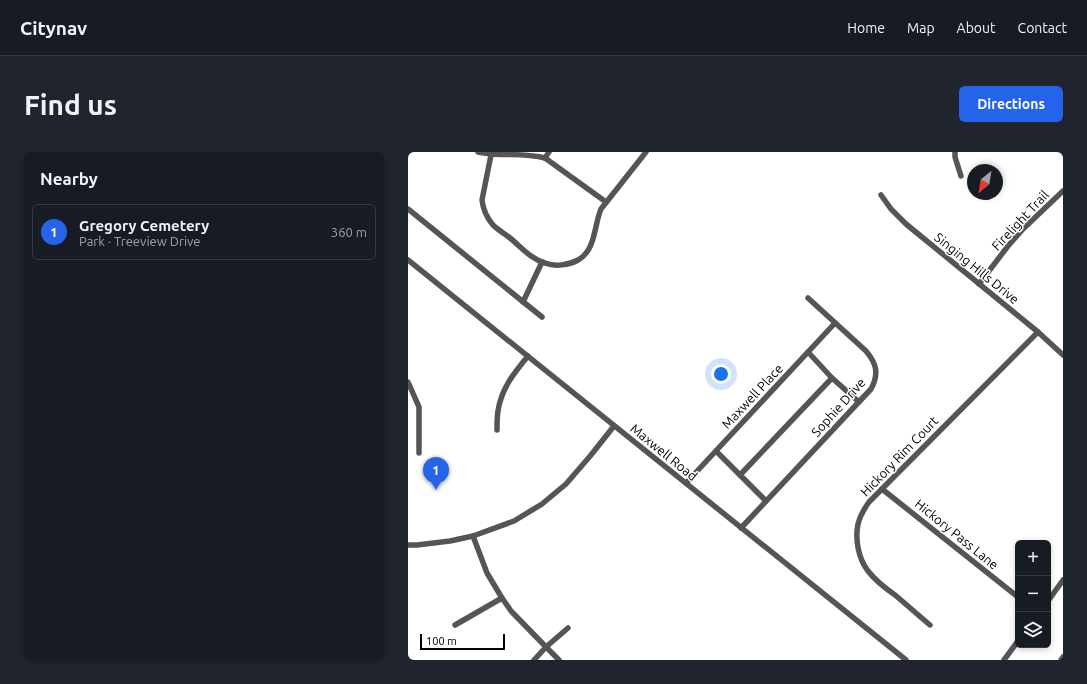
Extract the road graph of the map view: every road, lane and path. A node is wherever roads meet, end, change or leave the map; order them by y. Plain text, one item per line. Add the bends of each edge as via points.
1 (478, 152) edge
2 (549, 152) edge
3 (646, 152) edge
4 (955, 152) edge
5 (491, 155) junction
6 (545, 158) junction
7 (961, 176) dead end
8 (1063, 191) edge
9 (881, 194) dead end
10 (606, 202) junction
11 (408, 209) edge
12 (408, 260) edge
13 (542, 262) junction
14 (979, 284) junction
15 (808, 298) dead end
16 (523, 302) junction
17 (542, 317) dead end
18 (835, 323) junction
19 (1038, 332) junction
20 (808, 352) junction
21 (1063, 355) edge
22 (528, 356) junction
23 (832, 378) junction
24 (408, 382) edge
25 (859, 402) junction
26 (614, 426) junction
27 (497, 430) dead end
28 (716, 451) junction
29 (419, 452) dead end
30 (740, 475) junction
31 (686, 483) junction
32 (882, 489) junction
33 (766, 501) junction
34 (741, 528) junction
35 (473, 536) junction
36 (408, 544) edge
37 (1063, 580) edge
38 (1015, 595) edge
39 (1051, 597) edge
40 (502, 598) junction
41 (455, 625) dead end
42 (930, 625) dead end
43 (568, 628) dead end
44 (1015, 645) edge
45 (546, 647) junction
46 (1063, 657) edge
47 (534, 660) edge
48 (559, 660) edge
49 (906, 660) edge
50 (1004, 660) edge
51 (1061, 660) edge

1 - 5 street
2 - 6 street
3 - 10 street
4 - 7 street
5 - 6 street via 534,155
5 - 13 street via 482,200 483,207 493,224
6 - 10 street
8 - 14 street, Firelight Trail via 1023,229
9 - 14 street, Singing Hills Drive via 906,224
10 - 13 street via 598,216 593,240 578,260 559,265
11 - 16 street
12 - 22 street, Maxwell Road
13 - 16 street
14 - 19 street, Singing Hills Drive
15 - 18 street, Sophie Drive
16 - 17 street
18 - 20 street, Maxwell Place
18 - 25 street, Sophie Drive via 866,351 876,367 875,382
19 - 21 street, Singing Hills Drive
19 - 32 street, Hickory Rim Court
20 - 23 street
20 - 28 street, Maxwell Place
22 - 26 street, Maxwell Road
22 - 27 street via 503,391 498,410
23 - 25 street
23 - 30 street
24 - 29 street via 419,407
25 - 33 street, Sophie Drive
26 - 31 street, Maxwell Road
26 - 35 street via 566,484 542,504 514,521
28 - 30 street
28 - 31 street, Maxwell Place
30 - 33 street
31 - 34 street, Maxwell Road
32 - 38 street, Hickory Pass Lane
32 - 42 street, Hickory Rim Court via 869,502 858,523 861,559 875,579
33 - 34 street, Sophie Drive
34 - 49 street, Maxwell Road
35 - 36 street via 450,541
35 - 40 street via 487,573
37 - 39 street
40 - 41 street
40 - 45 street
43 - 45 street
44 - 50 street
45 - 47 street
45 - 48 street
46 - 51 street

